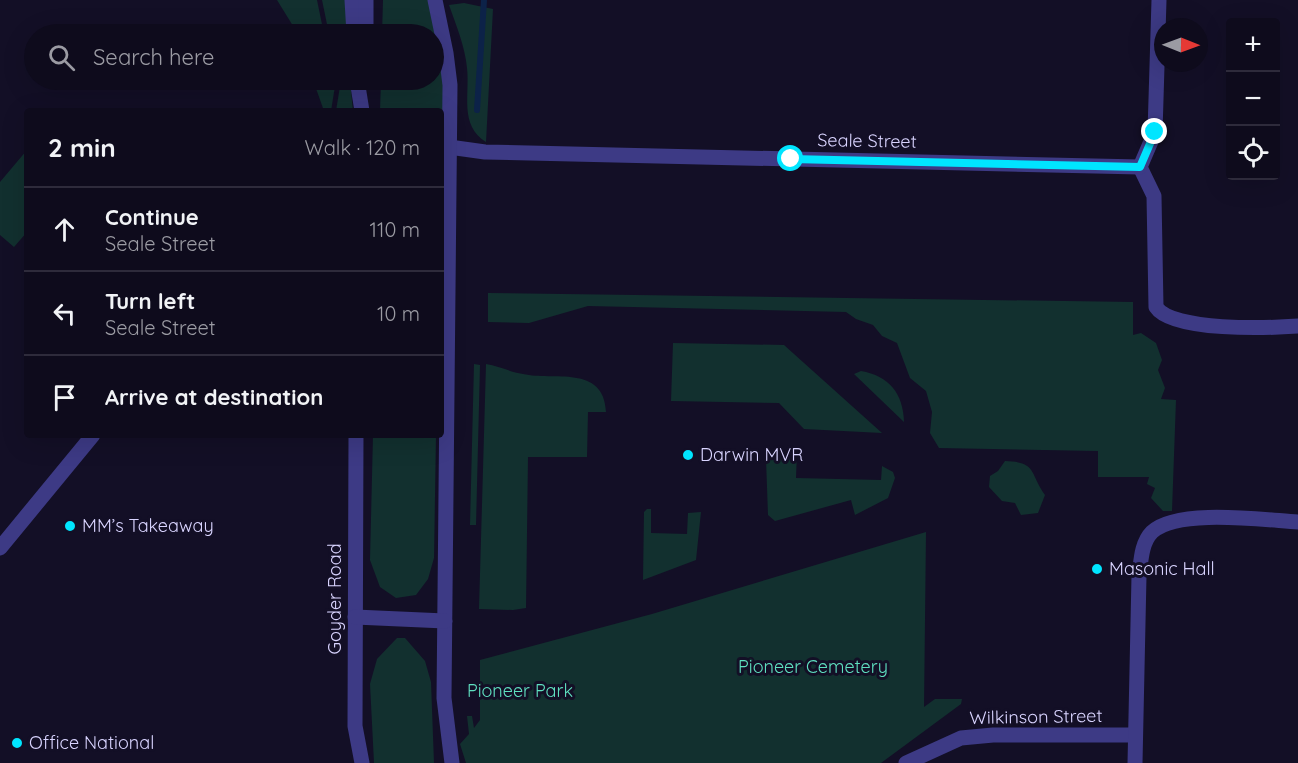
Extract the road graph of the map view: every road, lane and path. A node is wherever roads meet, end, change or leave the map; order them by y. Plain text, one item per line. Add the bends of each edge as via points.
1 (352, 0) edge
2 (366, 0) edge
3 (435, 0) edge
4 (1159, 0) edge
5 (353, 24) edge
6 (366, 24) edge
7 (440, 24) edge
8 (444, 45) edge
9 (359, 90) edge
10 (364, 90) edge
11 (362, 108) edge
12 (363, 108) edge
13 (445, 146) edge
14 (1140, 167) junction
15 (1298, 326) edge
16 (444, 349) edge
17 (91, 438) edge
18 (356, 438) edge
19 (1298, 522) edge
20 (0, 548) edge
21 (355, 617) junction
22 (446, 621) junction
23 (444, 698) junction
24 (355, 726) junction
25 (1136, 735) junction
26 (356, 763) edge
27 (362, 763) edge
28 (442, 763) edge
29 (452, 763) edge
30 (906, 763) edge
31 (1135, 763) edge

1 - 5 street
2 - 6 street
3 - 7 street
4 - 14 street via 1155,132
8 - 13 street via 449,70
9 - 11 street
10 - 12 street
13 - 14 street, Seale Street via 485,152
13 - 16 street
14 - 15 street via 1154,196 1155,299 1159,311 1193,323 1235,328
16 - 22 street
17 - 20 street
18 - 21 street, Goyder Road
19 - 25 street via 1189,518 1151,532 1143,548 1139,576
21 - 22 street
21 - 24 street, Goyder Road
22 - 23 street
23 - 28 street
23 - 29 street
24 - 26 street
24 - 27 street, Goyder Road
25 - 30 street, Wilkinson Street via 962,738
25 - 31 street

